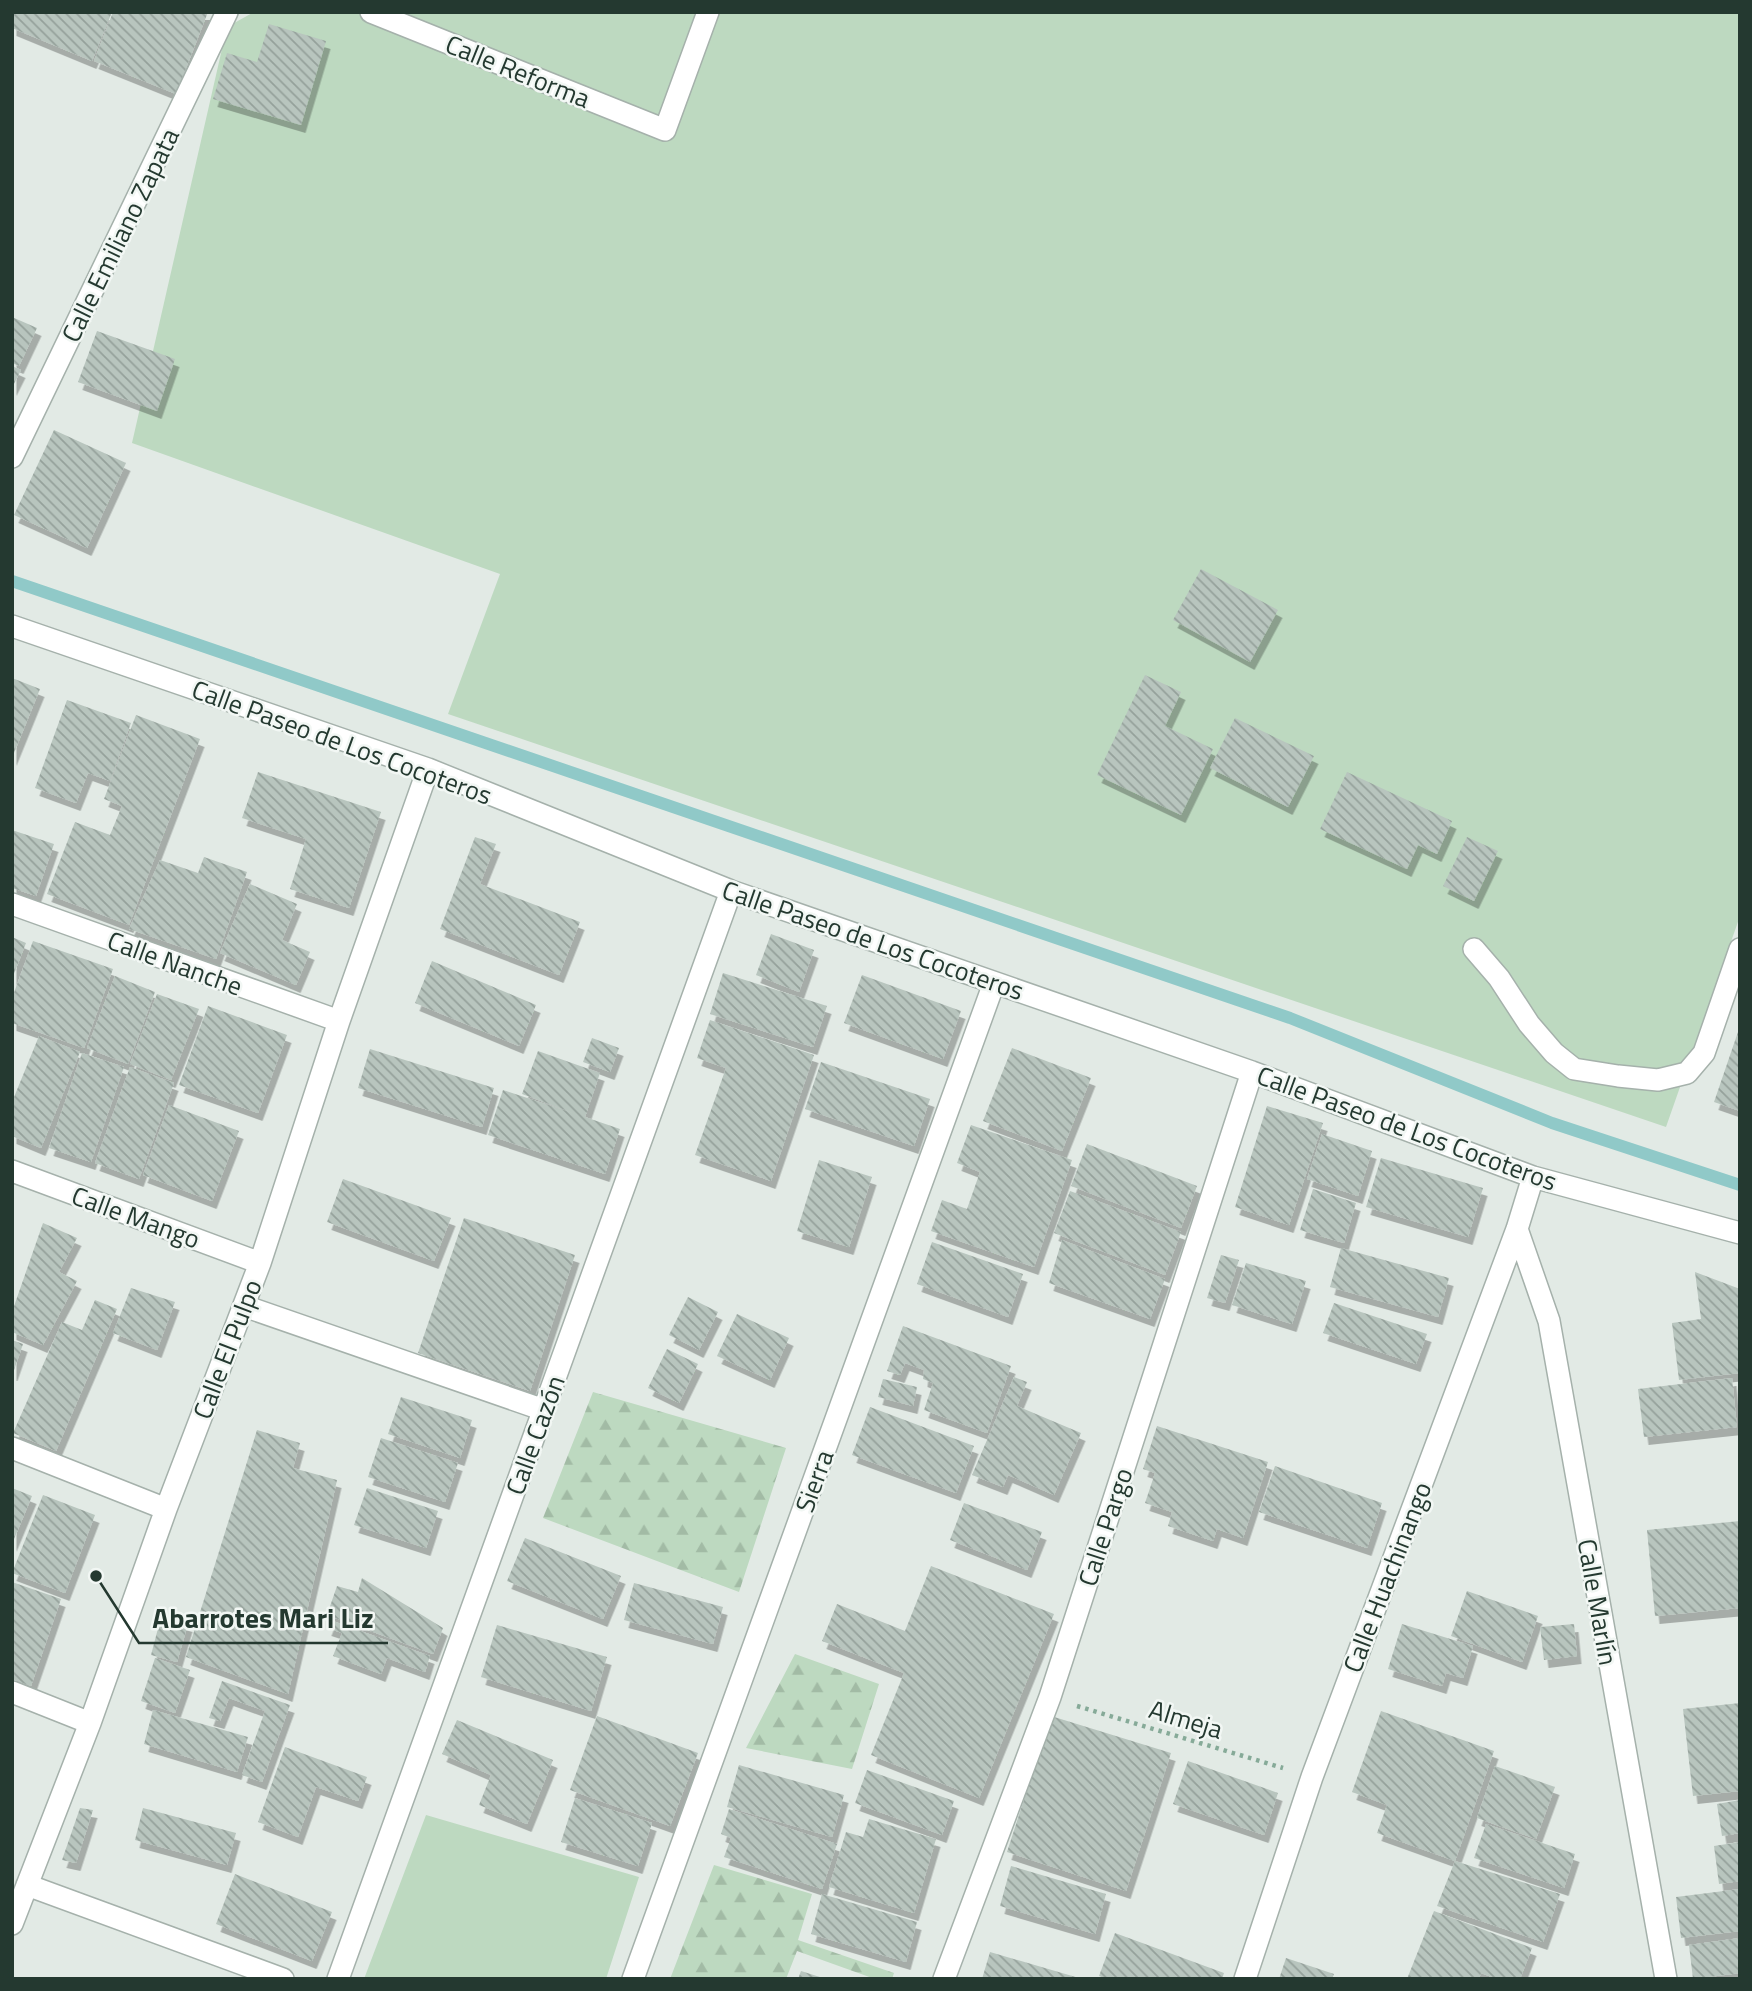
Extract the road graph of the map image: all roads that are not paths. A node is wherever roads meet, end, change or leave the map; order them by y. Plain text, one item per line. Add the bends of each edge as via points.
1 (228, 12) edge
2 (371, 12) edge
3 (708, 12) edge
4 (12, 457) edge
5 (12, 626) edge
6 (428, 769) junction
7 (731, 891) junction
8 (12, 904) edge
9 (1474, 949) dead end
10 (1740, 949) edge
11 (994, 984) junction
12 (339, 1021) junction
13 (1252, 1072) junction
14 (12, 1171) edge
15 (1533, 1177) junction
16 (1517, 1229) junction
17 (1740, 1233) edge
18 (260, 1263) junction
19 (244, 1306) junction
20 (544, 1410) junction
21 (12, 1448) edge
22 (166, 1509) junction
23 (12, 1692) edge
24 (90, 1723) junction
25 (27, 1885) junction
26 (12, 1924) edge
27 (283, 1979) edge
28 (338, 1979) edge
29 (633, 1979) edge
30 (944, 1979) edge
31 (1245, 1979) edge
32 (1666, 1979) edge

1 - 4 street, Calle Emiliano Zapata
2 - 3 street, Calle Reforma via 665,131
5 - 6 street, Calle Paseo de Los Cocoteros
6 - 7 street, Calle Paseo de Los Cocoteros
6 - 12 street, Calle El Pulpo
7 - 11 street, Calle Paseo de Los Cocoteros
7 - 20 street, Calle Cazón
8 - 12 street, Calle Nanche
9 - 10 street via 1553,1053 1574,1069 1658,1080 1688,1073 1704,1054
11 - 13 street, Calle Paseo de Los Cocoteros
11 - 29 street, Sierra
12 - 18 street, Calle El Pulpo
13 - 15 street, Calle Paseo de Los Cocoteros
13 - 30 street, Calle Pargo via 1049,1697
14 - 18 street, Calle Mango
15 - 16 street, Calle Huachinango
15 - 17 street, Calle Paseo de Los Cocoteros
16 - 31 street, Calle Huachinango via 1312,1777
16 - 32 street, Calle Marlín via 1549,1321
18 - 19 street, Calle El Pulpo
19 - 20 street
19 - 22 street, Calle El Pulpo
20 - 28 street, Calle Cazón
21 - 22 street
22 - 24 street, Calle El Pulpo
23 - 24 street
24 - 25 street, Calle El Pulpo
25 - 26 street, Calle El Pulpo
25 - 27 street

